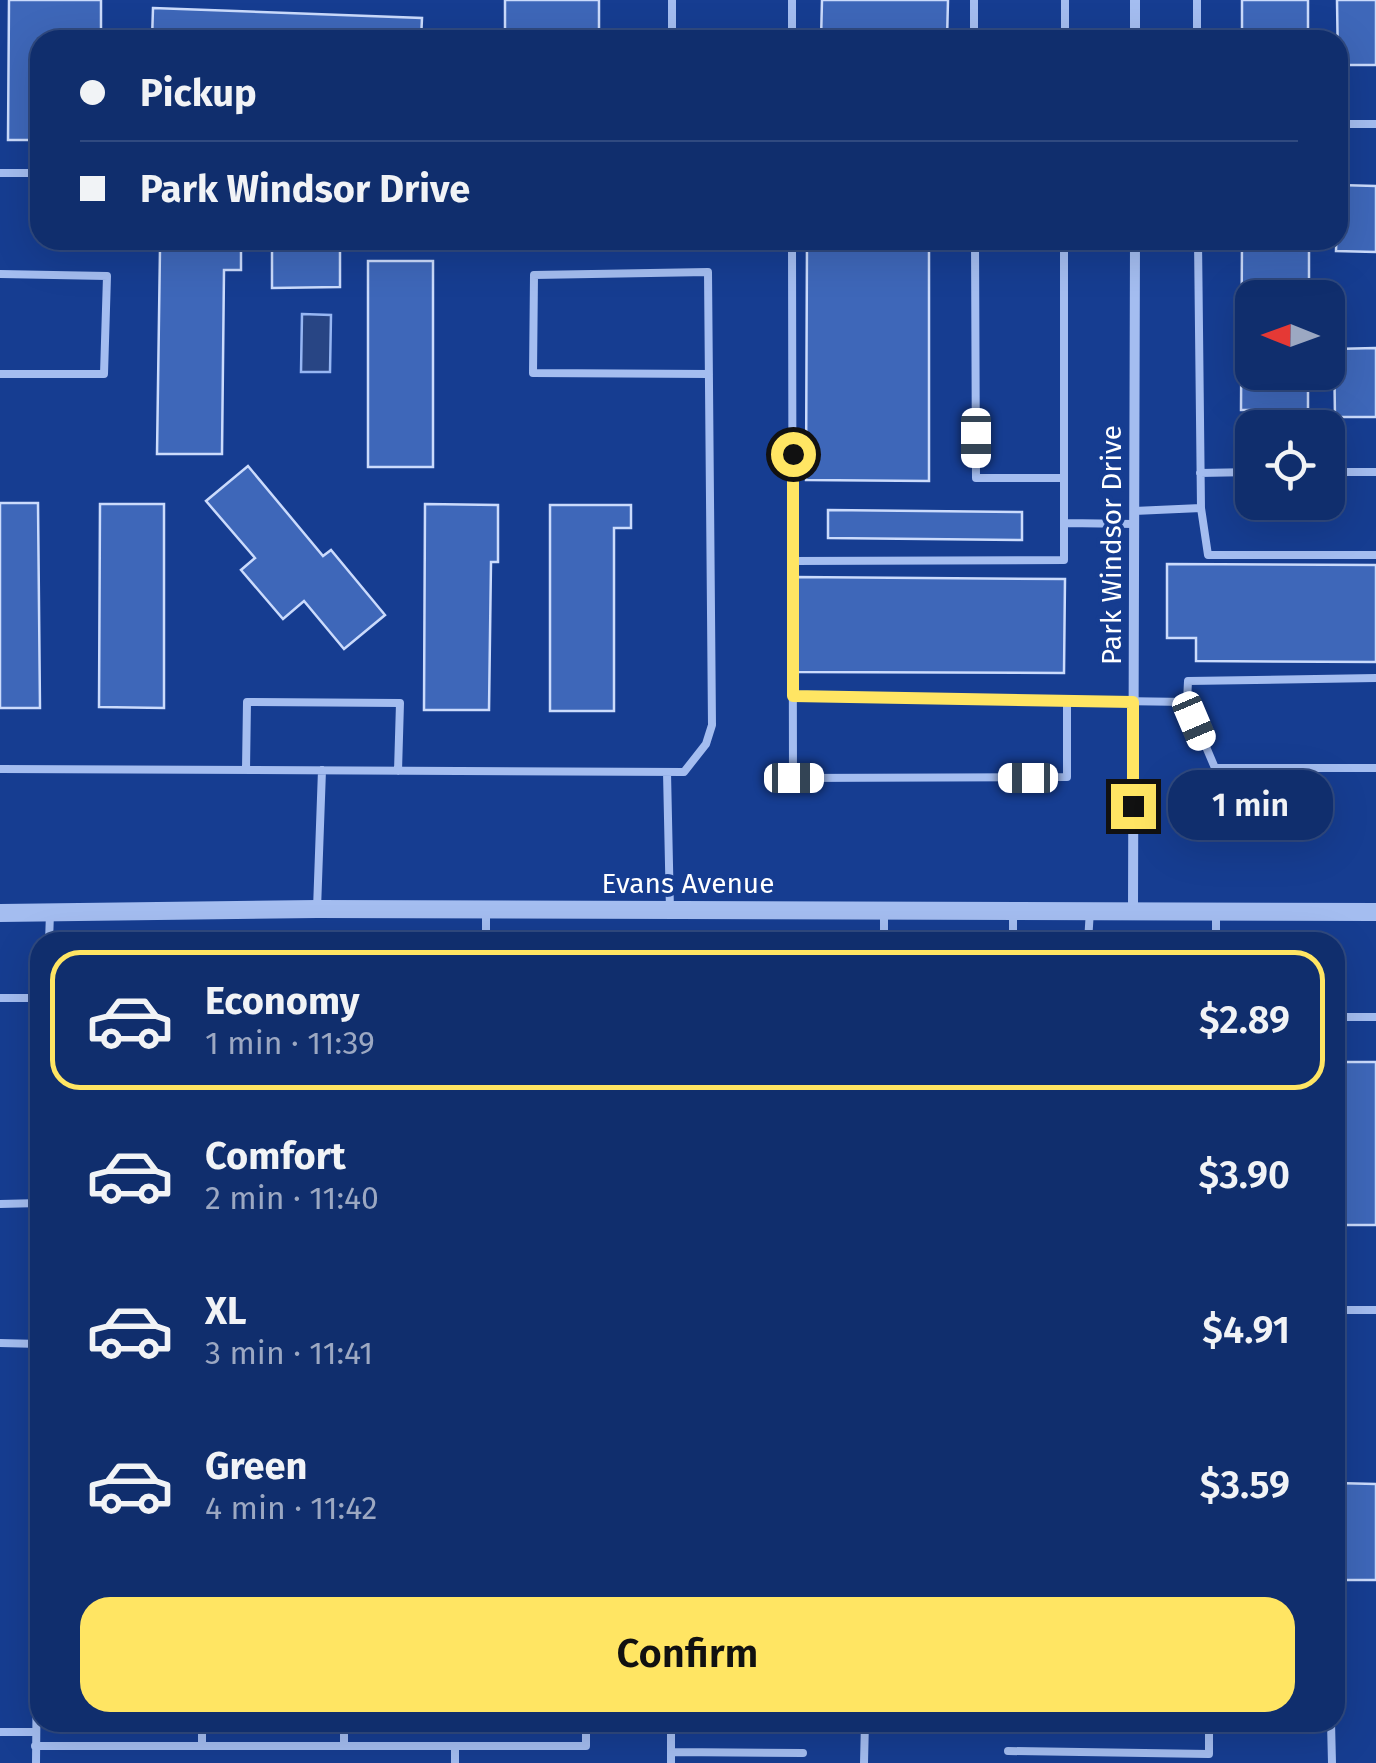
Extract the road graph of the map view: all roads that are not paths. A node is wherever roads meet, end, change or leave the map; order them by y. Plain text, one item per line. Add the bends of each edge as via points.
1 (672, 0) edge
2 (792, 0) edge
3 (974, 0) edge
4 (1064, 0) edge
5 (1136, 0) edge
6 (1197, 0) edge
7 (672, 30) edge
8 (792, 30) edge
9 (974, 30) edge
10 (1064, 30) edge
11 (1135, 30) edge
12 (1197, 30) edge
13 (1348, 124) edge
14 (1376, 124) edge
15 (0, 172) edge
16 (30, 173) edge
17 (792, 250) edge
18 (975, 250) edge
19 (1064, 250) edge
20 (1135, 250) edge
21 (1198, 250) edge
22 (0, 274) edge
23 (0, 374) edge
24 (709, 374) junction
25 (1235, 472) edge
26 (1345, 472) edge
27 (1376, 472) edge
28 (1200, 473) junction
29 (1064, 478) junction
30 (1201, 508) junction
31 (1134, 511) junction
32 (1064, 523) junction
33 (1134, 524) junction
34 (1376, 554) edge
35 (794, 561) junction
36 (1376, 678) edge
37 (793, 696) junction
38 (1068, 700) junction
39 (1133, 702) junction
40 (1187, 702) junction
41 (0, 768) edge
42 (1376, 768) edge
43 (246, 770) junction
44 (322, 770) junction
45 (398, 771) junction
46 (667, 772) junction
47 (317, 909) junction
48 (486, 910) junction
49 (1090, 910) junction
50 (1132, 910) junction
51 (670, 911) junction
52 (1013, 911) junction
53 (1216, 911) junction
54 (884, 912) junction
55 (1376, 912) edge
56 (50, 913) junction
57 (0, 914) edge
58 (50, 932) edge
59 (486, 932) edge
60 (884, 932) edge
61 (1013, 932) edge
62 (1089, 932) edge
63 (1216, 932) edge
64 (0, 998) edge
65 (30, 998) edge
66 (1376, 1016) edge
67 (1345, 1017) edge
68 (0, 1204) edge
69 (30, 1204) edge
70 (1345, 1310) edge
71 (1376, 1310) edge
72 (0, 1343) edge
73 (30, 1345) edge
74 (0, 1732) edge
75 (35, 1732) joint
76 (202, 1732) edge
77 (344, 1732) edge
78 (586, 1732) edge
79 (671, 1732) edge
80 (865, 1732) edge
81 (1209, 1732) edge
82 (1331, 1732) edge
83 (36, 1746) junction
84 (202, 1746) junction
85 (344, 1746) junction
86 (455, 1746) junction
87 (1008, 1750) dead end
88 (671, 1752) junction
89 (803, 1753) dead end
90 (1209, 1758) edge
91 (36, 1763) edge
92 (455, 1763) edge
93 (671, 1763) edge
94 (864, 1763) edge
95 (1332, 1763) edge

1 - 7 lane
2 - 8 lane
3 - 9 lane
4 - 10 lane
5 - 11 street
6 - 12 lane
13 - 14 lane
15 - 16 lane
17 - 35 lane
18 - 29 lane via 976,478
19 - 29 lane
20 - 31 street, Park Windsor Drive
21 - 28 lane
22 - 23 lane via 107,276 104,374
24 - 24 lane via 533,373 534,274 708,272
24 - 46 lane via 712,725 684,772
25 - 28 lane
26 - 27 lane
28 - 30 lane
29 - 32 lane
30 - 31 lane
30 - 34 lane via 1208,555
31 - 33 street, Park Windsor Drive
32 - 33 lane
32 - 35 lane via 1064,560
33 - 39 street, Park Windsor Drive
35 - 37 lane
36 - 40 lane via 1188,681
37 - 38 lane
37 - 38 lane via 794,778 1067,778
38 - 39 lane
39 - 40 lane
39 - 50 street, Park Windsor Drive
40 - 42 lane via 1215,768
41 - 43 lane
43 - 44 lane
43 - 45 lane via 247,702 323,702 400,703
44 - 45 lane
44 - 47 lane
45 - 46 lane
46 - 51 lane
47 - 48 street, Evans Avenue
47 - 56 street, Evans Avenue
48 - 51 street, Evans Avenue
48 - 59 lane
49 - 50 street, Evans Avenue
49 - 52 street, Evans Avenue
49 - 62 lane
50 - 53 street, Evans Avenue
51 - 54 street, Evans Avenue
52 - 54 street, Evans Avenue
52 - 61 lane
53 - 55 street, Evans Avenue
53 - 63 lane
54 - 60 lane
56 - 57 street, Evans Avenue
56 - 58 lane
64 - 65 lane
66 - 67 lane
68 - 69 lane
70 - 71 lane
72 - 73 lane
74 - 75 lane
75 - 83 lane
76 - 84 lane
77 - 85 lane
78 - 86 lane via 586,1746
79 - 88 lane
80 - 94 lane
81 - 90 lane
82 - 95 lane
83 - 84 lane
83 - 91 lane
84 - 85 lane
85 - 86 lane
86 - 92 lane
87 - 90 lane
88 - 89 lane
88 - 93 lane

